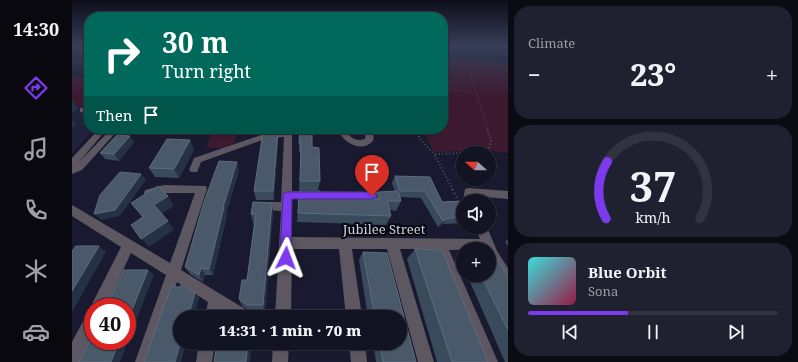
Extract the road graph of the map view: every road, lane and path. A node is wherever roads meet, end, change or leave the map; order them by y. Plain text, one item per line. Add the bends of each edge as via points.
1 (467, 64) edge
2 (496, 64) edge
3 (508, 65) edge
4 (448, 89) edge
5 (475, 93) junction
6 (99, 134) edge
7 (110, 134) edge
8 (280, 134) edge
9 (288, 134) edge
10 (344, 134) edge
11 (369, 134) edge
12 (419, 134) edge
13 (490, 146) edge
14 (456, 153) edge
15 (434, 154) junction
16 (72, 166) edge
17 (194, 170) dead end
18 (149, 193) edge
19 (459, 194) edge
20 (468, 194) edge
21 (495, 194) edge
22 (496, 194) edge
23 (508, 195) edge
24 (386, 196) edge
25 (287, 201) junction
26 (255, 206) edge
27 (72, 210) edge
28 (286, 243) junction
29 (345, 244) junction
30 (392, 244) junction
31 (440, 244) junction
32 (129, 245) junction
33 (456, 245) edge
34 (496, 261) edge
35 (174, 272) junction
36 (508, 280) edge
37 (102, 298) edge
38 (216, 299) junction
39 (214, 310) edge
40 (233, 310) edge
41 (282, 310) edge
42 (353, 310) edge
43 (84, 335) edge
44 (206, 350) edge
45 (281, 350) edge
46 (358, 350) edge
47 (72, 359) edge
48 (143, 362) edge
49 (204, 362) edge
50 (280, 362) edge
51 (359, 362) edge
52 (426, 362) edge
53 (490, 362) edge

1 - 5 path
2 - 3 path
4 - 5 path
5 - 13 path via 491,141
6 - 16 street
7 - 16 street via 79,168
8 - 17 street via 197,160
9 - 25 street
10 - 11 street via 351,142 357,143 369,141
12 - 15 path via 419,138
14 - 15 path
15 - 19 path
18 - 35 street via 164,189 202,189
20 - 21 street
22 - 23 street
24 - 25 street
25 - 26 street
25 - 28 street
27 - 32 street
28 - 29 street, Jubilee Street
28 - 41 street
29 - 30 street, Jubilee Street
29 - 42 street
30 - 31 street, Jubilee Street
30 - 52 street
31 - 33 street, Jubilee Street
31 - 53 street
32 - 35 street
32 - 37 street
34 - 36 street
35 - 38 street
35 - 48 street
38 - 39 street
38 - 40 street
43 - 47 street
44 - 49 street
45 - 50 street
46 - 51 street

